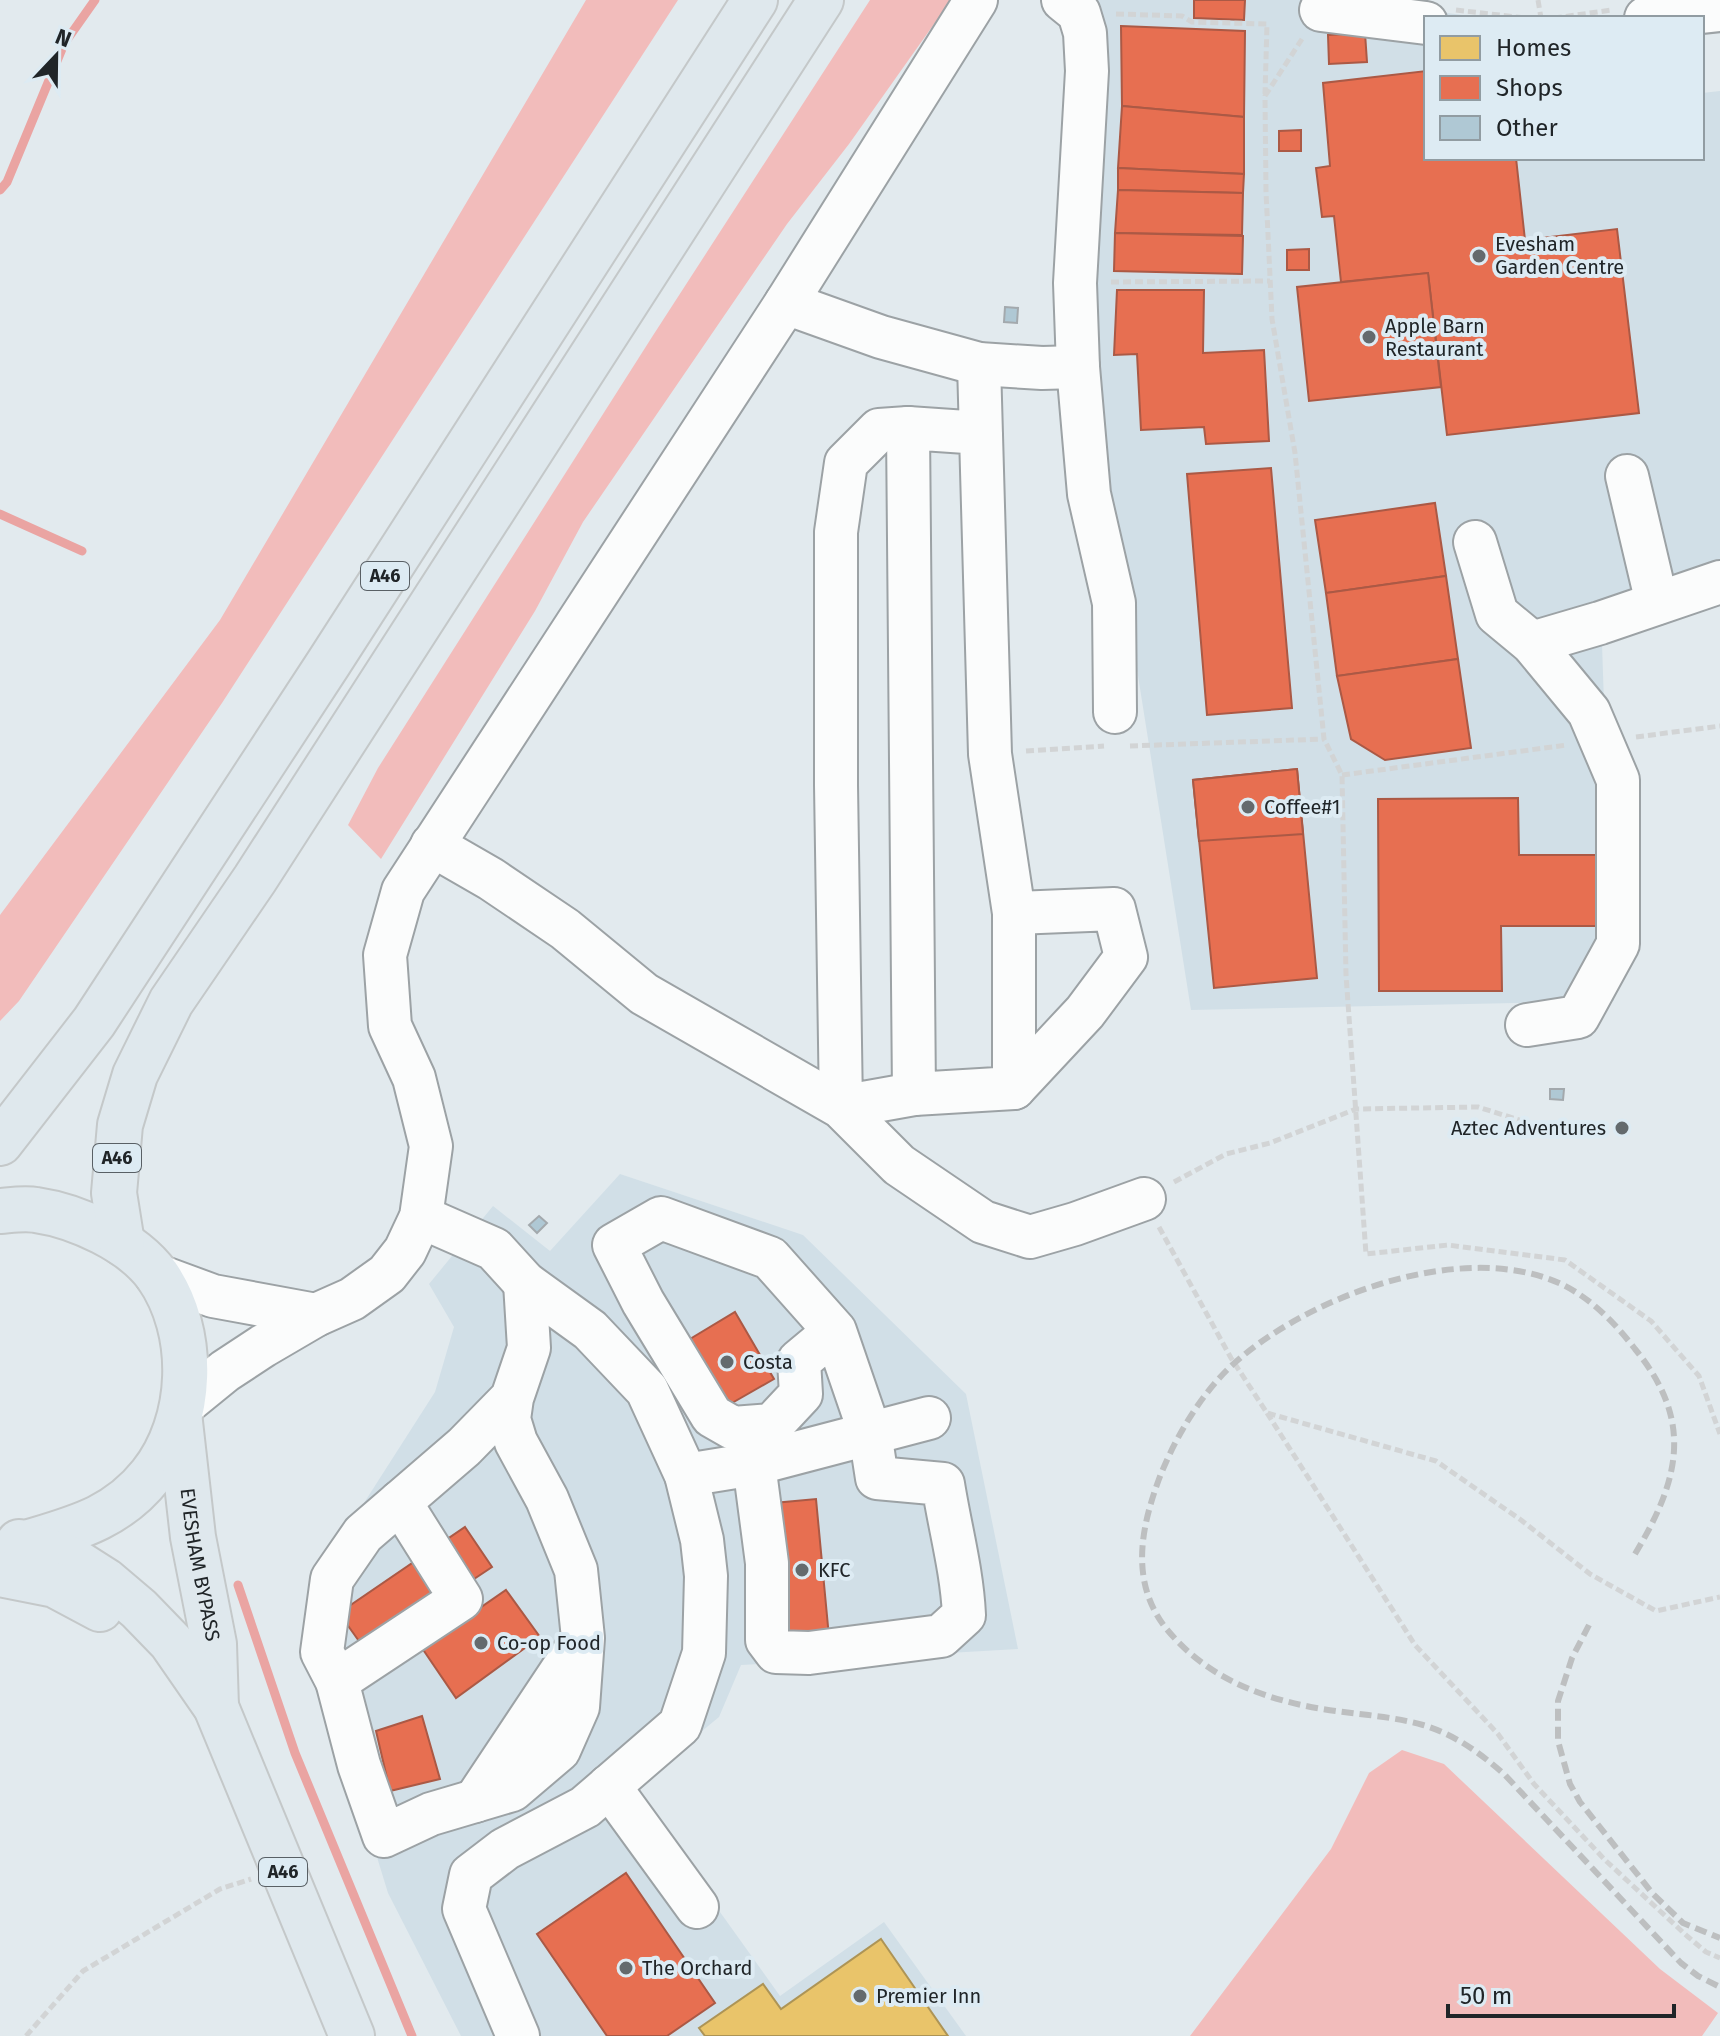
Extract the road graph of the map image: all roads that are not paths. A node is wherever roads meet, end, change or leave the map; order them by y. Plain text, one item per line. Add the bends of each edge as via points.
1 (755, 0) edge
2 (821, 0) edge
3 (982, 2) edge
4 (1071, 7) edge
5 (1321, 10) road end
6 (1718, 10) edge
7 (1664, 16) edge
8 (1424, 23) edge
9 (786, 303) junction
10 (979, 364) junction
11 (1078, 367) junction
12 (908, 428) junction
13 (981, 433) junction
14 (1627, 476) dead end
15 (1475, 542) dead end
16 (1720, 582) edge
17 (1657, 603) junction
18 (1532, 643) junction
19 (1115, 712) dead end
20 (432, 845) junction
21 (1014, 913) junction
22 (1527, 1025) dead end
23 (1014, 1088) junction
24 (914, 1094) junction
25 (841, 1107) junction
26 (0, 1143) edge
27 (1144, 1199) road end
28 (0, 1211) edge
29 (421, 1217) junction
30 (122, 1243) junction
31 (156, 1275) junction
32 (525, 1283) junction
33 (316, 1315) junction
34 (835, 1331) junction
35 (512, 1398) junction
36 (181, 1414) junction
37 (929, 1418) dead end
38 (870, 1433) junction
39 (754, 1464) junction
40 (686, 1475) junction
41 (400, 1502) junction
42 (9, 1552) edge
43 (337, 1681) junction
44 (216, 1707) junction
45 (248, 1786) junction
46 (609, 1786) junction
47 (697, 1907) dead end
48 (352, 2036) edge
49 (518, 2036) edge

1 - 26 highway, A46 via 102,1009
2 - 30 highway, A46 via 171,1002 135,1075 120,1125 114,1193
3 - 9 street
4 - 11 street via 1085,33 1087,71 1075,283
5 - 8 street
6 - 7 street
9 - 10 street
9 - 20 street
10 - 11 street
10 - 13 street
11 - 19 street via 1089,494 1114,603
12 - 13 street
12 - 24 street
12 - 25 street via 879,430 846,463 836,532
13 - 21 street via 990,754
14 - 17 street
15 - 18 street via 1497,614
16 - 17 street
17 - 18 street
18 - 22 street via 1589,712 1618,780 1618,944 1578,1017
20 - 25 street via 565,929 644,994
20 - 29 street via 403,891 385,955 390,1026 414,1078 431,1146
21 - 23 street
21 - 23 street via 1114,909 1126,957 1085,1012
23 - 24 street
24 - 25 street
25 - 27 street via 899,1165 983,1222 1030,1237
28 - 30 highway, EVESHAM BYPASS via 34,1209 77,1220
29 - 32 street via 494,1249
29 - 33 street via 387,1274 352,1299
30 - 31 highway, EVESHAM BYPASS
31 - 33 street via 213,1296
31 - 36 highway, EVESHAM BYPASS via 178,1318 186,1382
32 - 35 street via 529,1348
32 - 40 street via 590,1330 647,1390
33 - 36 street via 225,1371
34 - 34 street via 799,1361 801,1394 772,1425 733,1428 712,1416 614,1245 661,1218 730,1242 770,1258
34 - 38 street
35 - 41 street
35 - 43 street via 509,1419 516,1442 576,1570 583,1638 578,1707 559,1750 512,1790 431,1814 384,1836
36 - 42 highway via 152,1474 124,1501 92,1523
36 - 44 highway, EVESHAM BYPASS / A46 via 193,1537 214,1644
37 - 38 street
38 - 39 street
38 - 39 street via 877,1478 943,1484 964,1615 941,1636 809,1653 776,1652 767,1640 767,1563
39 - 40 street
40 - 46 street via 706,1576 704,1653 680,1725
41 - 43 street via 363,1534 332,1579 322,1652
41 - 43 street via 461,1599
42 - 44 highway, EVESHAM BYPASS / A46 via 73,1560 106,1581 171,1642
42 - 45 highway via 90,1602 148,1651 173,1686 209,1756
44 - 45 highway, EVESHAM BYPASS / A46
45 - 48 highway, EVESHAM BYPASS / A46
46 - 47 street
46 - 49 street via 585,1807 505,1849 471,1875 464,1909

